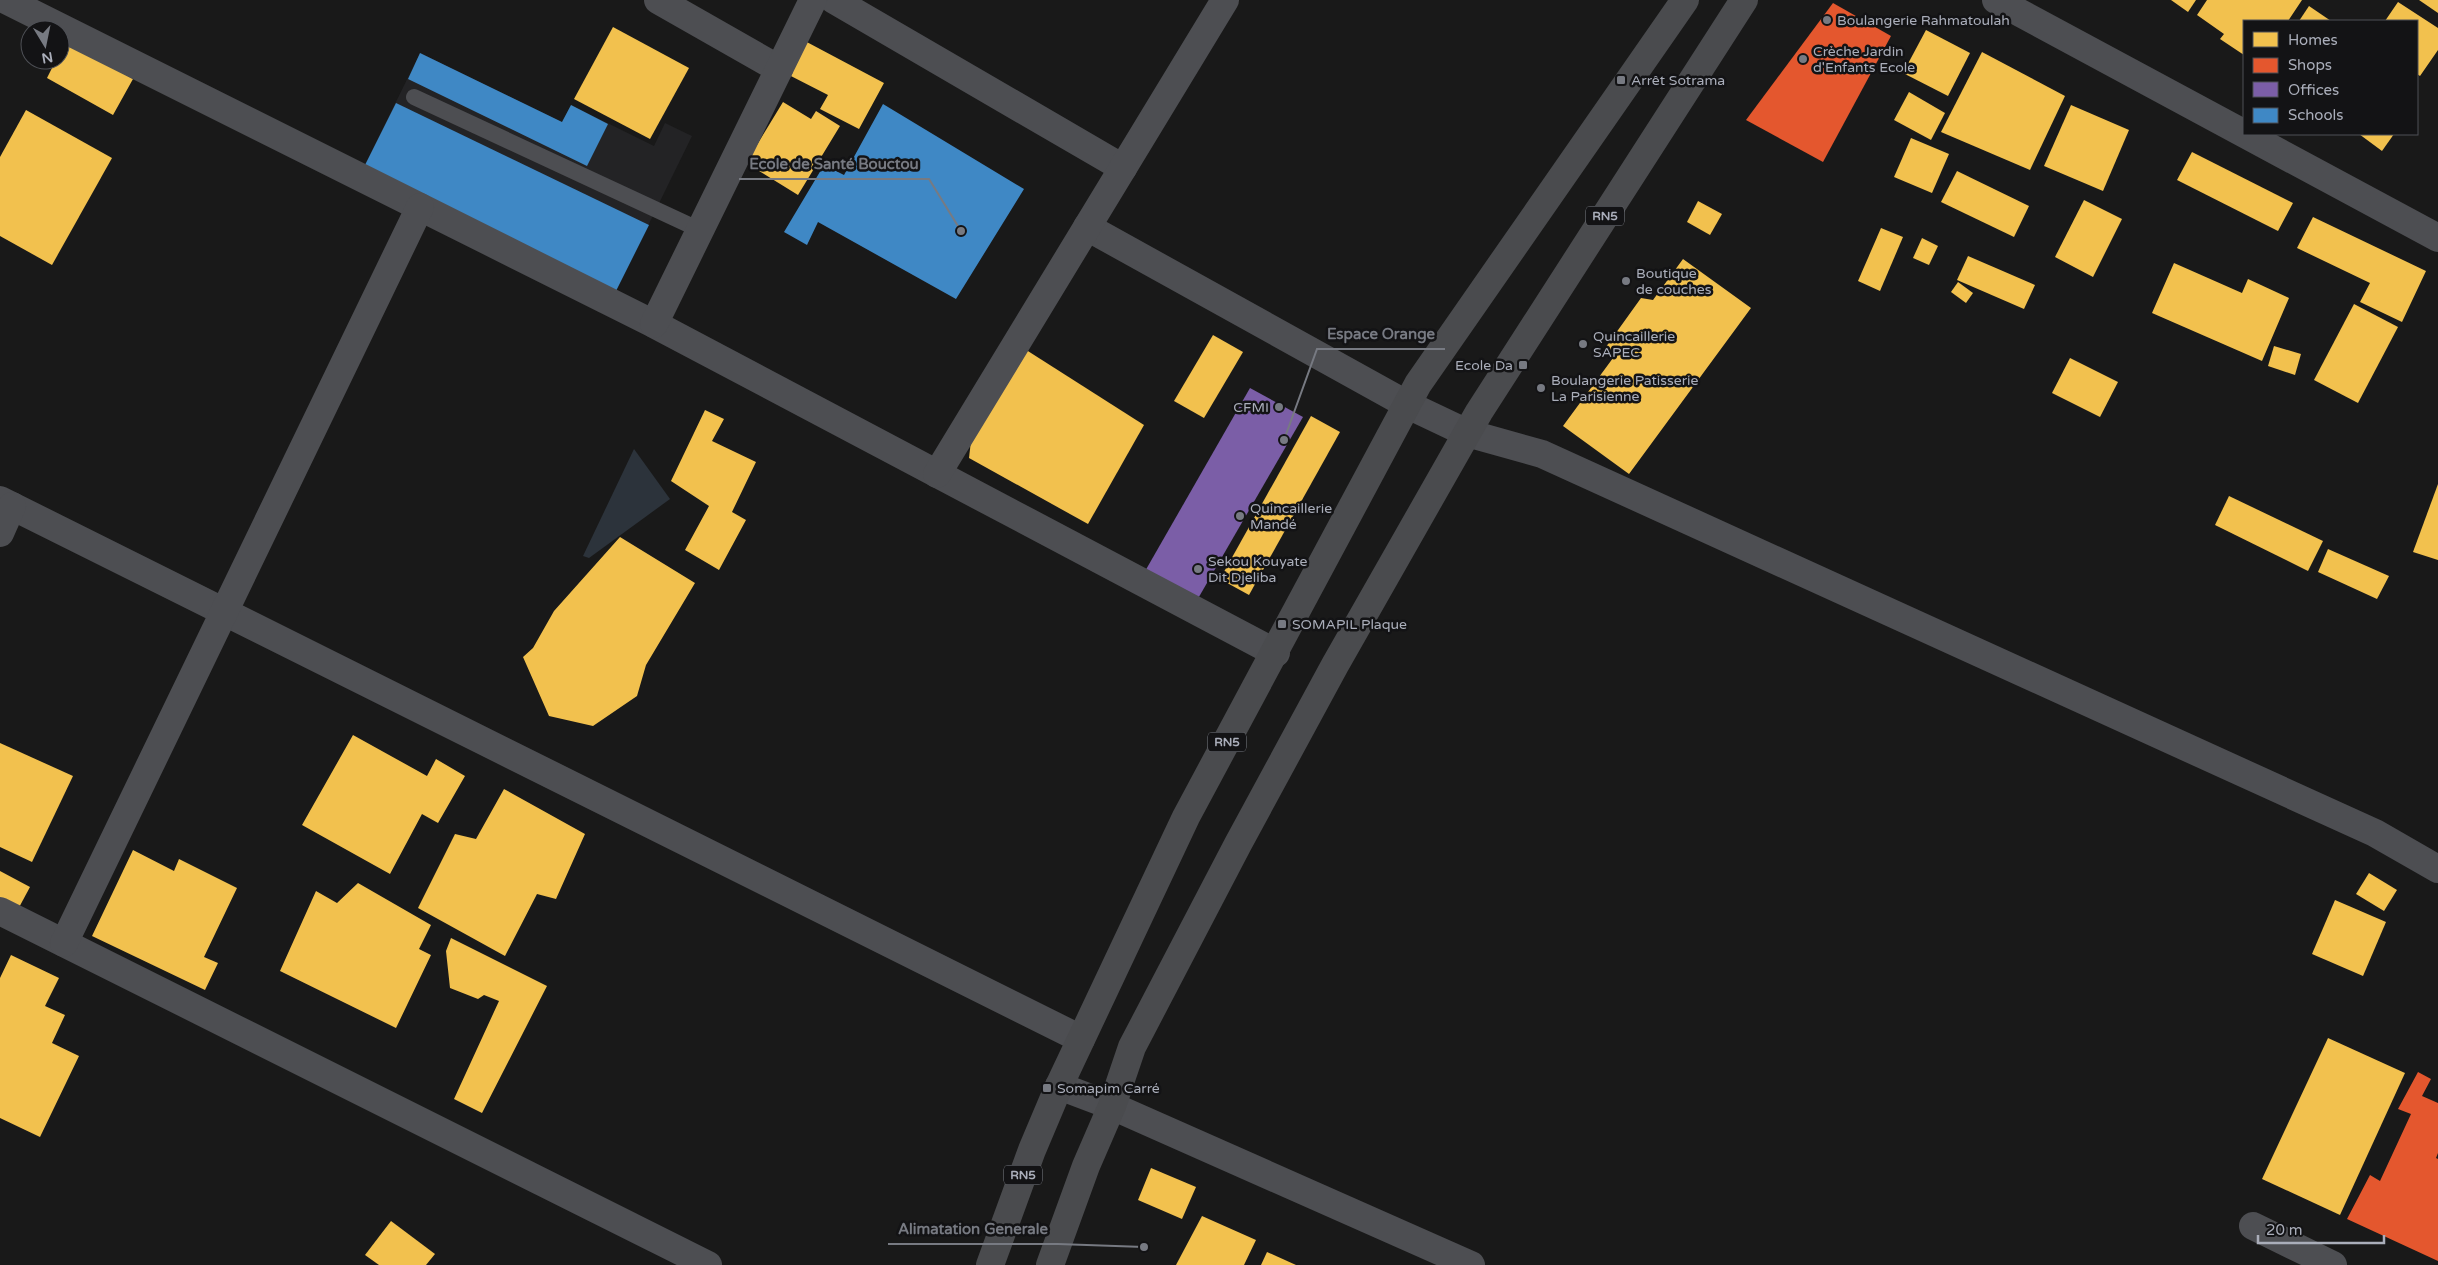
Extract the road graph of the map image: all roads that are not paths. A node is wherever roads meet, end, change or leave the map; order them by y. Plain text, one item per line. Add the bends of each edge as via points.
1 (6, 0) edge
2 (658, 0) edge
3 (813, 0) edge
4 (834, 0) edge
5 (1225, 0) edge
6 (1685, 0) edge
7 (1744, 0) edge
8 (1996, 0) edge
9 (779, 69) junction
10 (414, 97) dead end
11 (2243, 132) edge
12 (2249, 135) edge
13 (1123, 168) junction
14 (420, 207) junction
15 (1087, 227) junction
16 (700, 230) junction
17 (2437, 235) edge
18 (654, 324) junction
19 (1408, 405) junction
20 (1467, 433) junction
21 (937, 474) junction
22 (6, 503) edge
23 (0, 533) edge
24 (224, 612) junction
25 (1276, 653) junction
26 (2438, 869) edge
27 (0, 911) edge
28 (64, 943) junction
29 (1081, 1039) junction
30 (1059, 1086) junction
31 (1112, 1106) junction
32 (2253, 1226) dead end
33 (708, 1265) edge
34 (990, 1265) edge
35 (1050, 1265) edge
36 (1470, 1265) edge
37 (2333, 1265) edge

1 - 14 street
2 - 9 street
3 - 9 street
4 - 13 street
5 - 13 street
6 - 19 highway, RN5 via 1418,384
7 - 20 highway, RN5
8 - 11 street
9 - 16 street
10 - 16 lane
12 - 17 street
13 - 15 street
14 - 18 street
14 - 24 street
15 - 19 street
15 - 21 street
16 - 18 street
18 - 21 street
19 - 20 street
19 - 25 highway, RN5
20 - 26 street via 1542,454 2375,833
20 - 31 highway, RN5 via 1335,664 1238,844 1132,1047
21 - 25 street
22 - 23 street
22 - 24 street
24 - 28 street
24 - 29 street
25 - 29 highway, RN5 via 1186,817
27 - 28 street
28 - 33 street
29 - 30 highway, RN5
30 - 31 street
30 - 34 highway, RN5
31 - 35 highway, RN5
31 - 36 street
32 - 37 street

